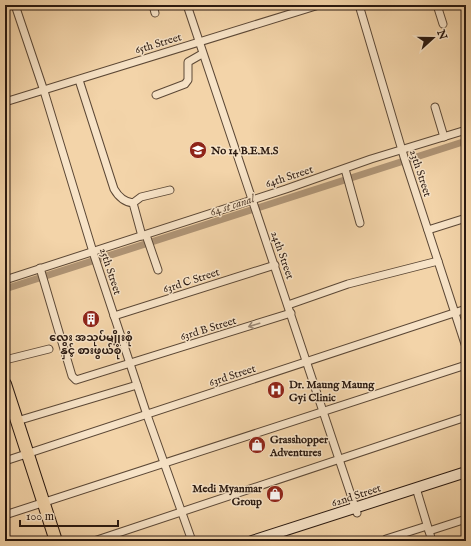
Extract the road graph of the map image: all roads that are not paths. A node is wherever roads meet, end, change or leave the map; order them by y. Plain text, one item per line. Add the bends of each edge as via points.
1 (16, 5) edge
2 (153, 5) edge
3 (187, 5) edge
4 (318, 5) edge
5 (359, 5) edge
6 (437, 5) edge
7 (155, 12) dead end
8 (443, 24) dead end
9 (198, 42) junction
10 (202, 54) junction
11 (79, 80) junction
12 (44, 91) junction
13 (156, 95) dead end
14 (5, 102) edge
15 (435, 107) dead end
16 (466, 130) edge
17 (444, 137) junction
18 (404, 156) junction
19 (346, 174) junction
20 (170, 190) dead end
21 (133, 203) junction
22 (254, 204) junction
23 (466, 218) edge
24 (360, 223) dead end
25 (428, 230) junction
26 (146, 239) junction
27 (94, 257) junction
28 (438, 261) junction
29 (275, 265) junction
30 (158, 270) dead end
31 (42, 274) junction
32 (5, 280) edge
33 (288, 305) junction
34 (466, 310) edge
35 (291, 313) junction
36 (455, 313) junction
37 (114, 316) junction
38 (466, 347) edge
39 (49, 349) dead end
40 (5, 360) edge
41 (307, 362) junction
42 (131, 363) junction
43 (466, 365) edge
44 (5, 384) edge
45 (137, 385) junction
46 (323, 411) junction
47 (147, 415) junction
48 (466, 418) edge
49 (17, 421) junction
50 (27, 454) junction
51 (339, 460) junction
52 (5, 461) edge
53 (165, 462) junction
54 (466, 472) edge
55 (466, 478) edge
56 (416, 491) junction
57 (43, 502) junction
58 (356, 510) junction
59 (181, 513) junction
60 (5, 515) edge
61 (466, 519) edge
62 (428, 529) junction
63 (386, 539) dead end
64 (56, 541) edge
65 (94, 541) edge
66 (192, 541) edge
67 (252, 541) edge
68 (274, 541) edge
69 (432, 541) edge

1 - 12 street, 25th Street
2 - 7 street
3 - 9 street, 24th Street
4 - 9 street, 65th Street
5 - 18 street, 23th Street
6 - 8 street
9 - 10 street, 24th Street
9 - 11 street, 65th Street
10 - 13 street via 188,62 188,80 185,84
10 - 22 street, 24th Street
11 - 12 street, 65th Street
11 - 21 street via 114,189 122,199
12 - 14 street, 65th Street
12 - 27 street, 25th Street
15 - 17 street
16 - 17 street, 64th Street
17 - 18 street, 64th Street
18 - 19 street, 64th Street
18 - 25 street, 23th Street
19 - 22 street, 64th Street
19 - 24 street
20 - 21 street via 141,198
21 - 26 street
22 - 26 street, 64th Street
22 - 29 street, 24th Street
23 - 25 street
25 - 28 street, 23th Street
26 - 27 street, 64th Street
26 - 30 street
27 - 31 street, 64th Street
27 - 37 street, 25th Street
28 - 33 street via 348,284
28 - 36 street, 23th Street
29 - 33 street, 24th Street
29 - 37 street, 63rd C Street
31 - 32 street, 64th Street
31 - 42 street, 63rd B Street via 74,379
33 - 35 street, 24th Street
34 - 36 street, 63rd Street
35 - 41 street, 24th Street
35 -> 42 street, 63rd B Street
36 - 38 street, 23th Street
36 - 41 street, 63rd Street
37 - 42 street, 25th Street
39 - 40 street
41 - 46 street, 24th Street
41 - 47 street, 63rd Street
42 - 45 street, 25th Street
43 - 46 street
44 - 49 main road
45 - 47 street, 25th Street
45 - 49 street
46 - 51 street, 24th Street
46 - 53 street
47 - 50 street, 63rd Street
47 - 53 street, 25th Street
48 - 51 street
49 - 50 main road
50 - 52 street, 63rd Street
50 - 57 main road
51 - 58 street, 24th Street
51 - 59 street
53 - 57 street
53 - 59 street, 25th Street
54 - 56 main road, 62nd Street
55 - 56 main road, 62nd Street
56 - 58 main road, 62nd Street
56 - 62 street
57 - 60 street
57 - 64 main road
58 - 67 main road, 62nd Street
58 - 68 main road, 62nd Street
59 - 65 street
59 - 66 street, 25th Street
61 - 62 street
62 - 63 street
62 - 69 street

